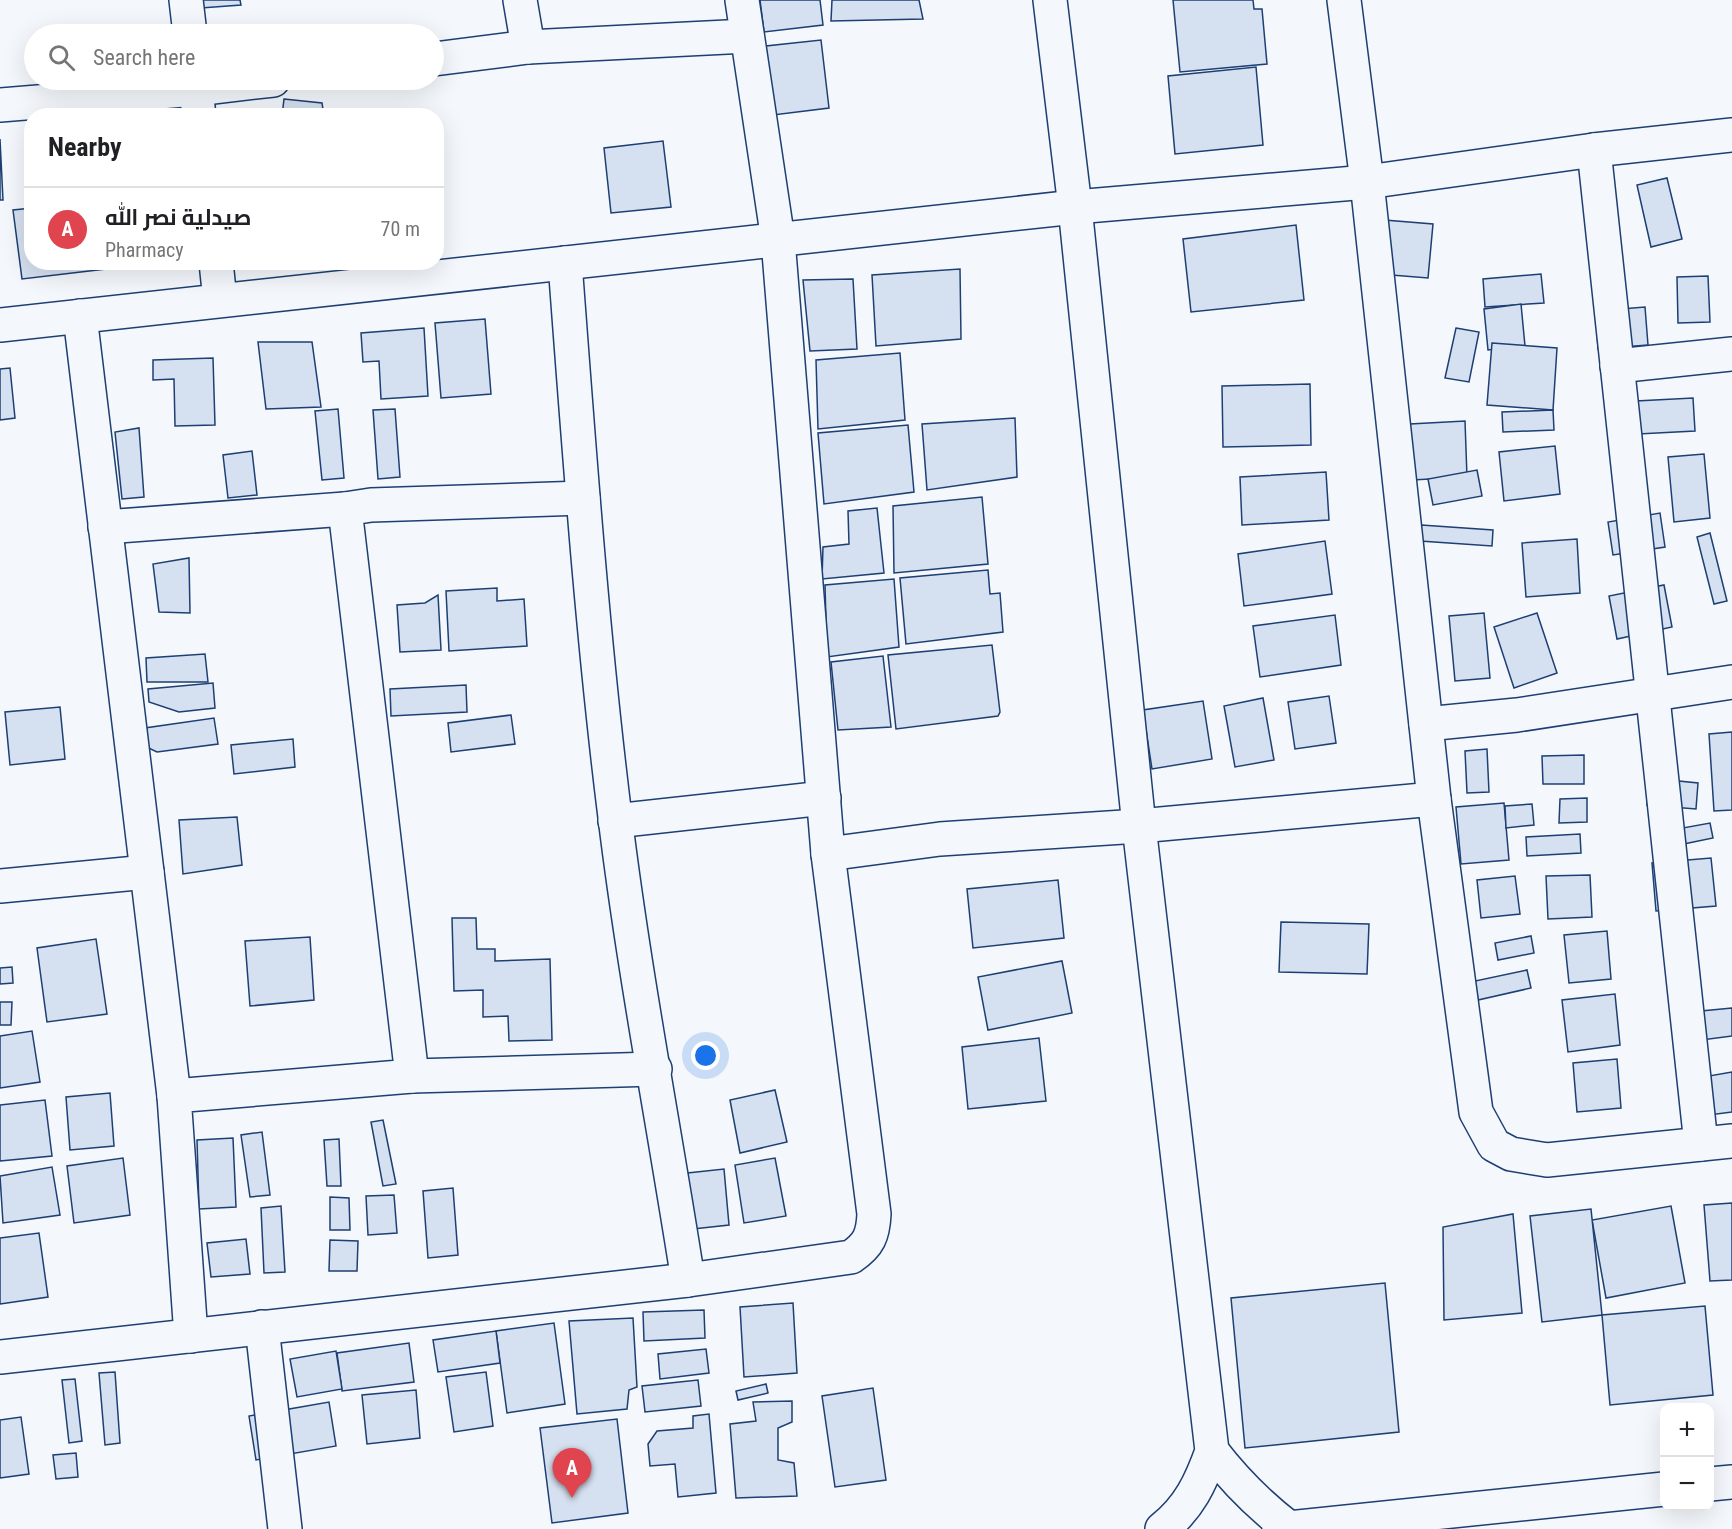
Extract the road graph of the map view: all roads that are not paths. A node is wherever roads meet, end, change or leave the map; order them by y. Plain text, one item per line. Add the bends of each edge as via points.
1 (186, 0) edge
2 (520, 0) edge
3 (742, 0) edge
4 (1050, 0) edge
5 (1344, 0) edge
6 (189, 24) edge
7 (747, 36) junction
8 (528, 47) junction
9 (444, 58) edge
10 (222, 90) edge
11 (197, 95) edge
12 (0, 105) edge
13 (1732, 135) edge
14 (1594, 150) junction
15 (1367, 182) junction
16 (1076, 207) junction
17 (778, 240) junction
18 (565, 263) junction
19 (217, 270) edge
20 (220, 300) junction
21 (80, 316) junction
22 (0, 325) edge
23 (1732, 354) edge
24 (1617, 366) junction
25 (583, 498) junction
26 (345, 509) junction
27 (105, 527) junction
28 (1732, 682) edge
29 (1653, 693) junction
30 (1426, 724) junction
31 (824, 798) junction
32 (1434, 799) junction
33 (615, 821) junction
34 (1138, 826) junction
35 (828, 854) junction
36 (147, 872) junction
37 (0, 886) edge
38 (655, 1069) junction
39 (412, 1076) junction
40 (174, 1096) junction
41 (1717, 1143) edge
42 (688, 1280) junction
43 (262, 1327) junction
44 (191, 1336) junction
45 (0, 1357) edge
46 (1212, 1451) junction
47 (1732, 1482) edge
48 (1714, 1484) edge
49 (1660, 1490) edge
50 (1289, 1528) edge
51 (285, 1529) edge
52 (1162, 1529) edge
53 (1279, 1529) edge

1 - 6 street
2 - 8 street
3 - 7 street
4 - 16 street
5 - 15 street
7 - 8 street
7 - 17 street
8 - 9 street
10 - 11 street
11 - 12 street
13 - 14 street
14 - 15 street
14 - 24 street
15 - 16 street
15 - 30 street
16 - 17 street
16 - 34 street
17 - 18 street
17 - 31 street
18 - 20 street
18 - 25 street
19 - 20 street
20 - 21 street
21 - 22 street
21 - 27 street
23 - 24 street
24 - 29 street
25 - 26 street
25 - 33 street
26 - 27 street
26 - 39 street
27 - 36 street
28 - 29 street
29 - 30 street via 1517,715
29 - 41 street
30 - 32 street
31 - 33 street
31 - 35 street
32 - 34 street
32 - 41 street via 1476,1112 1494,1145 1511,1154 1547,1160
33 - 38 street
34 - 35 street via 940,839
34 - 46 street
35 - 42 street via 874,1214 873,1232 867,1246 851,1257
36 - 37 street
36 - 40 street
38 - 39 street
38 - 42 street
39 - 40 street
40 - 44 street
42 - 43 street
43 - 44 street
43 - 51 street
44 - 45 street
46 - 50 street via 1261,1506
46 - 52 street via 1200,1486 1179,1516
47 - 48 street
49 - 50 street
50 - 53 street

